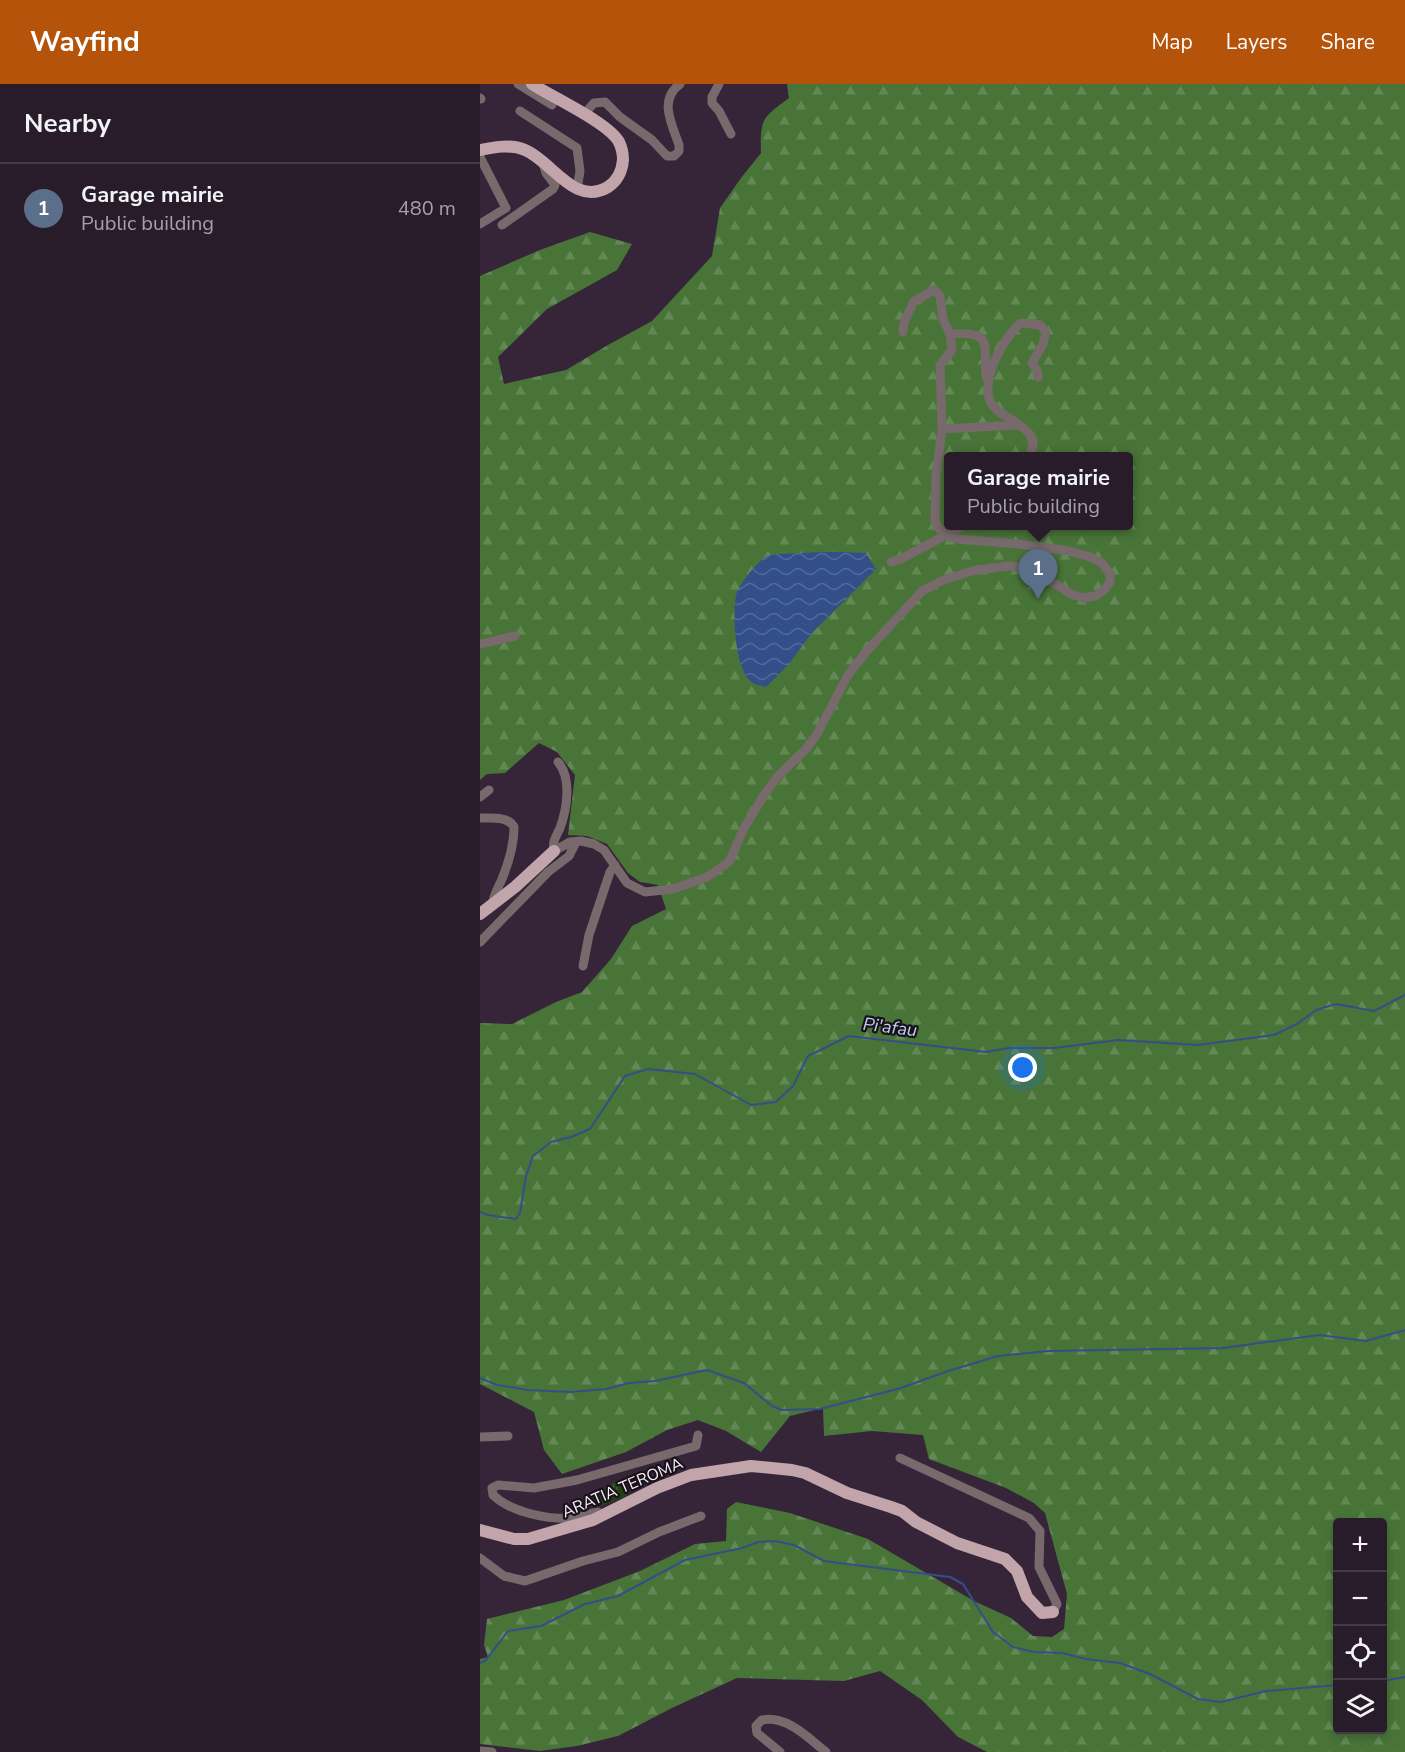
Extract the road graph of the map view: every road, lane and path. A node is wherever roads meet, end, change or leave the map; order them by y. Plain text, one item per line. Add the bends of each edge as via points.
1 (518, 84) edge
2 (532, 84) edge
3 (680, 84) edge
4 (719, 84) edge
5 (544, 95) junction
6 (552, 105) dead end
7 (520, 111) dead end
8 (585, 113) junction
9 (731, 134) dead end
10 (480, 150) edge
11 (480, 157) edge
12 (543, 160) junction
13 (577, 189) junction
14 (480, 224) edge
15 (502, 225) dead end
16 (903, 332) dead end
17 (950, 334) junction
18 (1038, 376) dead end
19 (988, 391) junction
20 (1019, 425) junction
21 (942, 429) junction
22 (1031, 452) edge
23 (955, 530) edge
24 (946, 536) junction
25 (891, 562) dead end
26 (515, 636) dead end
27 (480, 644) edge
28 (558, 762) dead end
29 (489, 790) dead end
30 (480, 797) edge
31 (480, 818) edge
32 (576, 842) junction
33 (554, 851) junction
34 (615, 865) junction
35 (492, 906) junction
36 (480, 914) edge
37 (480, 942) edge
38 (583, 966) dead end
39 (698, 1435) dead end
40 (508, 1436) dead end
41 (480, 1437) edge
42 (900, 1458) dead end
43 (602, 1516) junction
44 (701, 1516) dead end
45 (480, 1530) edge
46 (480, 1558) edge
47 (1053, 1612) joint
48 (480, 1751) edge
49 (492, 1752) edge
50 (780, 1752) edge
51 (826, 1752) edge

1 - 5 street
2 - 5 main road
3 - 8 street via 672,90 667,105 679,145 675,156 667,156 605,102 597,101
4 - 9 street via 712,103
5 - 6 street
5 - 8 main road
7 - 13 street via 577,148
8 - 13 main road via 619,141 622,165 610,186 596,191
10 - 12 main road via 514,146
11 - 14 street via 506,204 506,208
12 - 13 main road
12 - 15 street via 555,186
16 - 17 street via 913,302 934,290 940,296
17 - 19 street via 978,336 987,346
17 - 21 street via 952,350 940,365
18 - 19 street via 1032,363 1046,332 1040,325 1021,323 995,359
19 - 20 street via 994,408
20 - 21 street
20 - 22 street via 1031,436 1034,444
21 - 24 street via 935,520
23 - 24 street
24 - 25 street
24 - 34 street via 1069,551 1102,562 1110,582 1095,596 1083,598 1027,568 1009,566 976,570 922,591 848,675 817,734 771,785 744,828 729,862 690,884 645,892 627,883
26 - 27 street
28 - 33 street via 567,782
29 - 30 street
31 - 35 street via 504,819 514,827 510,858
32 - 33 street
32 - 34 street via 594,844
32 - 37 street via 569,856 548,872
33 - 35 main road
34 - 38 street via 589,935
35 - 36 main road
39 - 43 street via 696,1446 585,1478 534,1488 492,1488 493,1495 502,1502 527,1512 566,1518 598,1512
40 - 41 street
42 - 47 street via 1016,1510 1036,1524 1040,1537 1039,1567 1057,1604
43 - 45 main road, ARATIA TEROMA via 528,1539
43 - 47 main road, ARATIA TEROMA via 691,1475 751,1466 805,1473 846,1493 902,1511 957,1543 1005,1558 1035,1607
44 - 46 street via 618,1552 565,1566 532,1580 504,1576
48 - 49 street
50 - 51 street via 757,1733 756,1726 764,1719 793,1726

